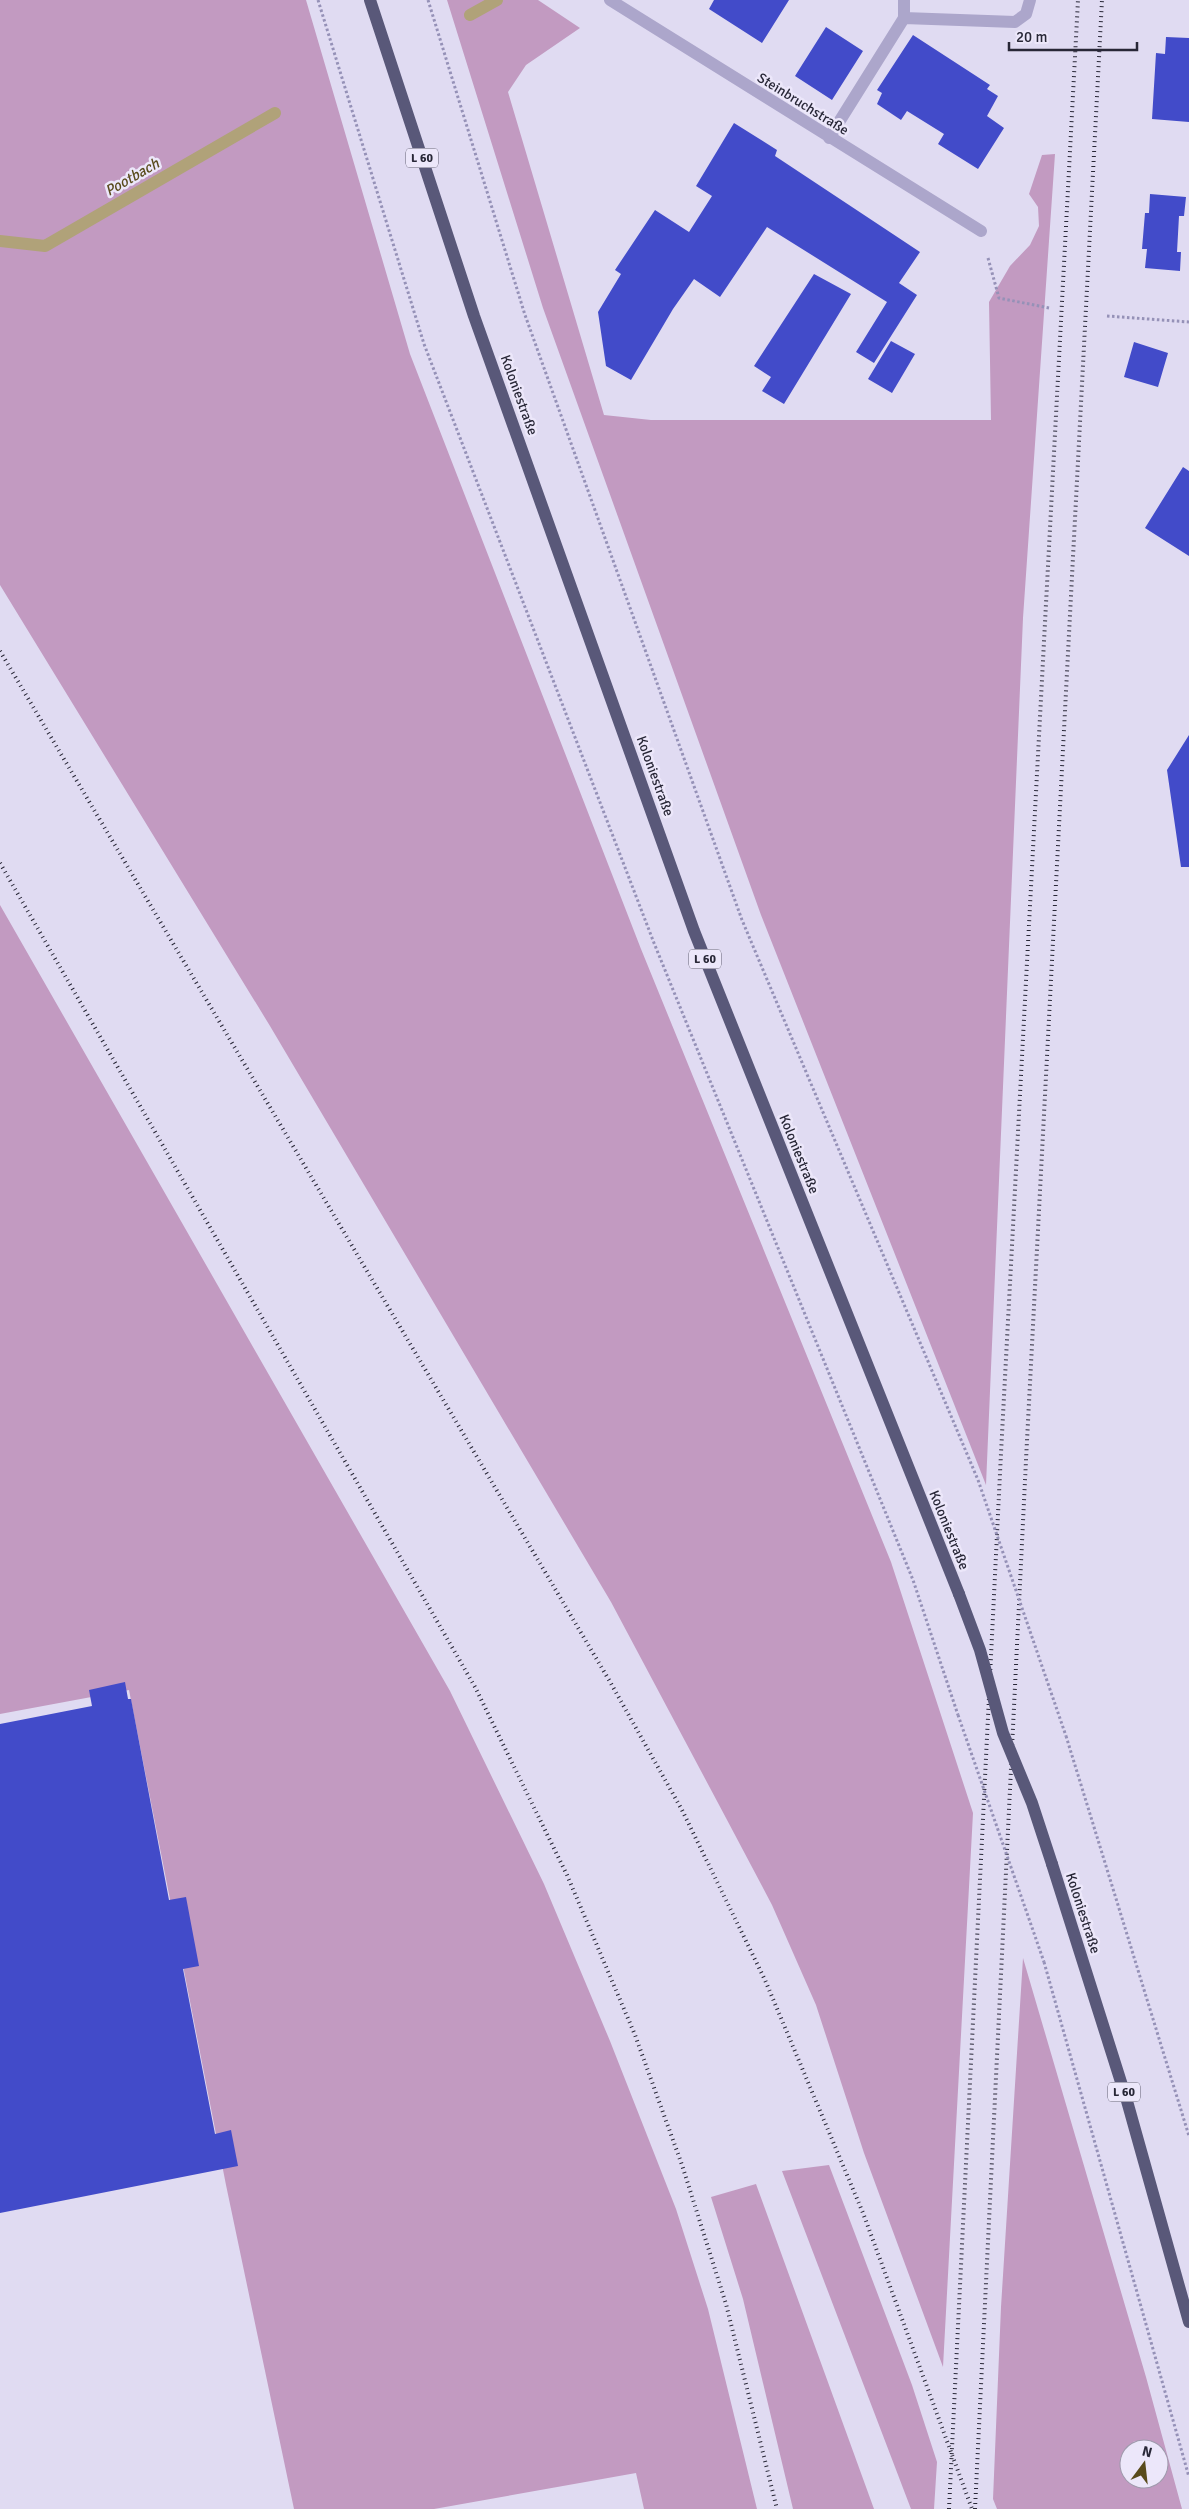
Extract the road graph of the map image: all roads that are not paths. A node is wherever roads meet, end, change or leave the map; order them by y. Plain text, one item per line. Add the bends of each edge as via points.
1 (370, 0) edge
2 (610, 0) edge
3 (904, 0) edge
4 (1030, 0) edge
5 (904, 18) junction
6 (829, 138) junction
7 (981, 231) road end
8 (1189, 2322) edge

1 - 8 main road, Koloniestraße / L 60, bridge via 474,316 694,931 980,1650 1003,1733 1032,1803 1127,2101
2 - 6 street, Steinbruchstraße
3 - 5 street
4 - 5 street via 1026,14 1015,22
5 - 6 street
6 - 7 street, Steinbruchstraße

